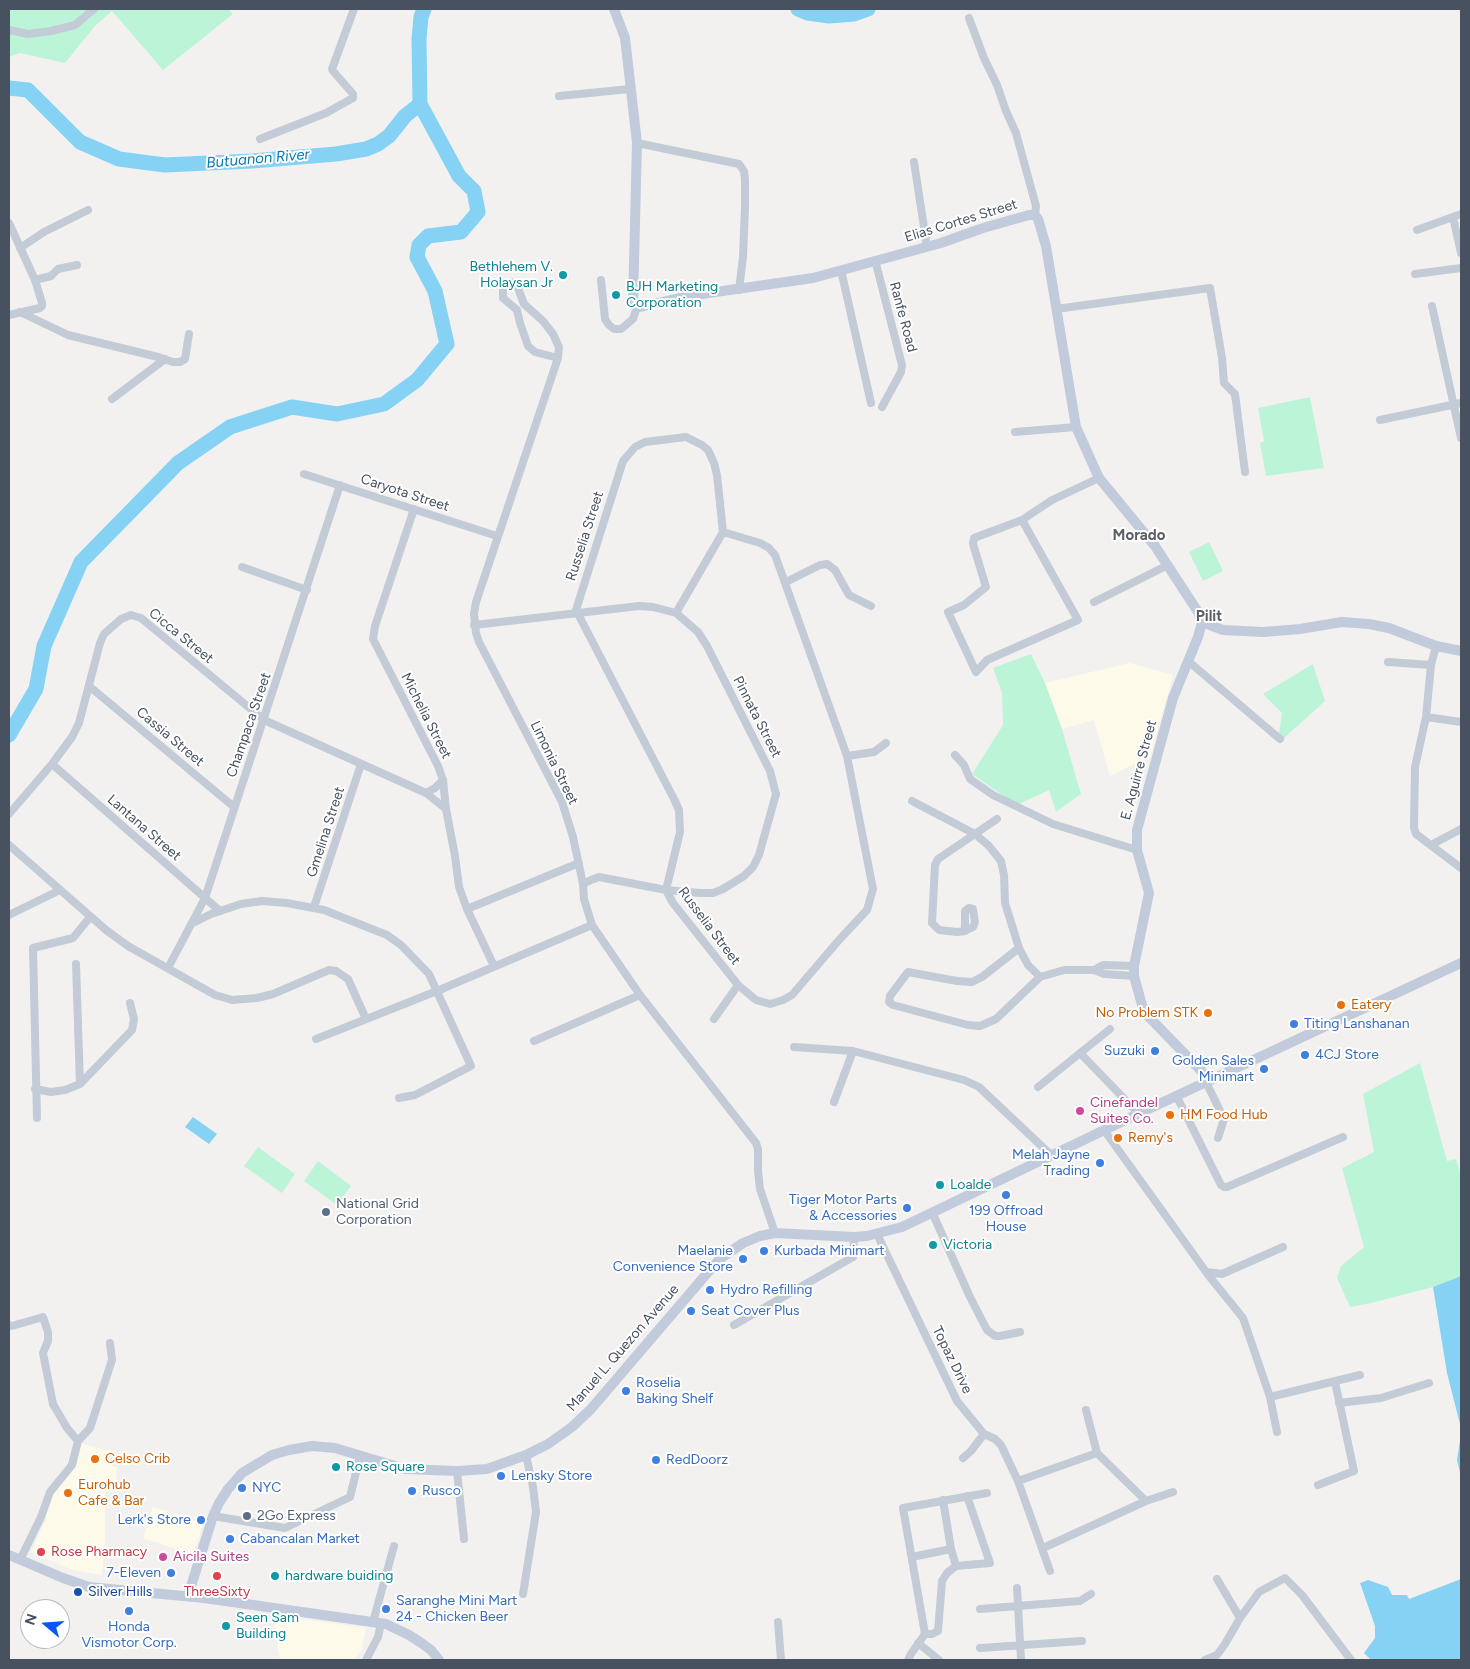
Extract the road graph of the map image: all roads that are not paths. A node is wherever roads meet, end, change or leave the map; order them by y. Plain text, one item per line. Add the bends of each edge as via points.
1 (94, 9) edge
2 (354, 9) edge
3 (614, 9) edge
4 (969, 18) dead end
5 (9, 30) edge
6 (630, 89) junction
7 (559, 96) dead end
8 (260, 139) dead end
9 (637, 143) junction
10 (914, 162) dead end
11 (88, 210) dead end
12 (1461, 214) edge
13 (1035, 215) junction
14 (1453, 217) junction
15 (9, 222) edge
16 (1417, 230) dead end
17 (927, 247) junction
18 (20, 248) junction
19 (1461, 253) edge
20 (875, 260) junction
21 (77, 264) dead end
22 (1461, 268) edge
23 (841, 270) junction
24 (1415, 274) dead end
25 (35, 280) junction
26 (601, 280) dead end
27 (739, 290) junction
28 (524, 304) junction
29 (1432, 306) dead end
30 (637, 307) junction
31 (1056, 309) junction
32 (517, 310) junction
33 (20, 312) junction
34 (9, 315) edge
35 (188, 334) dead end
36 (558, 358) junction
37 (165, 359) junction
38 (112, 399) dead end
39 (871, 403) dead end
40 (1457, 404) edge
41 (882, 407) dead end
42 (1380, 420) dead end
43 (1076, 427) junction
44 (1015, 432) dead end
45 (1461, 438) edge
46 (1245, 472) dead end
47 (304, 474) dead end
48 (1099, 478) junction
49 (340, 485) junction
50 (414, 509) junction
51 (1022, 520) junction
52 (723, 532) junction
53 (498, 536) junction
54 (1168, 566) junction
55 (242, 567) dead end
56 (786, 582) junction
57 (307, 590) junction
58 (1094, 602) dead end
59 (871, 606) dead end
60 (676, 613) junction
61 (578, 614) junction
62 (1202, 622) junction
63 (474, 625) junction
64 (1436, 646) junction
65 (1461, 651) edge
66 (1188, 661) junction
67 (1388, 662) dead end
68 (1432, 665) junction
69 (89, 686) junction
70 (1426, 717) junction
71 (264, 720) junction
72 (1461, 722) edge
73 (1280, 739) dead end
74 (886, 743) dead end
75 (847, 756) junction
76 (956, 756) dead end
77 (52, 764) junction
78 (361, 764) junction
79 (443, 780) junction
80 (426, 793) junction
81 (912, 801) dead end
82 (234, 807) junction
83 (446, 809) junction
84 (9, 814) edge
85 (997, 818) dead end
86 (1461, 829) edge
87 (975, 834) junction
88 (9, 845) edge
89 (1431, 845) junction
90 (1138, 850) junction
91 (578, 863) junction
92 (1461, 868) edge
93 (583, 884) junction
94 (60, 890) junction
95 (666, 890) junction
96 (205, 898) junction
97 (314, 907) junction
98 (467, 909) junction
99 (220, 911) junction
100 (9, 914) edge
101 (90, 917) junction
102 (193, 923) junction
103 (592, 924) junction
104 (965, 931) dead end
105 (1019, 948) junction
106 (1461, 963) edge
107 (76, 964) dead end
108 (494, 966) junction
109 (168, 968) junction
110 (1134, 971) junction
111 (1040, 977) junction
112 (738, 985) junction
113 (437, 991) junction
114 (640, 995) junction
115 (130, 1003) dead end
116 (366, 1019) junction
117 (714, 1020) dead end
118 (1110, 1028) dead end
119 (316, 1039) dead end
120 (534, 1041) dead end
121 (794, 1047) dead end
122 (853, 1051) junction
123 (1080, 1053) junction
124 (1208, 1081) junction
125 (80, 1084) junction
126 (1038, 1087) dead end
127 (35, 1089) junction
128 (1176, 1096) junction
129 (399, 1098) dead end
130 (834, 1102) dead end
131 (1138, 1114) junction
132 (37, 1118) dead end
133 (1104, 1130) junction
134 (1343, 1137) dead end
135 (1218, 1138) dead end
136 (1051, 1155) junction
137 (932, 1212) junction
138 (775, 1233) junction
139 (877, 1234) junction
140 (854, 1237) junction
141 (1283, 1246) dead end
142 (1206, 1272) junction
143 (9, 1325) edge
144 (734, 1325) dead end
145 (1020, 1332) dead end
146 (110, 1343) dead end
147 (1360, 1375) dead end
148 (1335, 1382) junction
149 (1429, 1383) dead end
150 (1270, 1397) junction
151 (1339, 1403) junction
152 (1086, 1410) dead end
153 (1277, 1432) dead end
154 (984, 1434) junction
155 (78, 1442) junction
156 (1097, 1453) junction
157 (526, 1455) junction
158 (360, 1456) junction
159 (963, 1458) dead end
160 (457, 1471) junction
161 (1018, 1481) junction
162 (1318, 1485) dead end
163 (1173, 1492) dead end
164 (987, 1493) dead end
165 (967, 1496) junction
166 (942, 1500) junction
167 (1146, 1501) junction
168 (213, 1516) junction
169 (464, 1539) dead end
170 (394, 1546) dead end
171 (1043, 1548) junction
172 (951, 1549) junction
173 (912, 1556) junction
174 (12, 1557) edge
175 (956, 1566) junction
176 (1050, 1571) dead end
177 (1217, 1579) dead end
178 (1016, 1588) dead end
179 (523, 1594) dead end
180 (1091, 1594) dead end
181 (188, 1596) junction
182 (1018, 1606) junction
183 (980, 1609) dead end
184 (1240, 1618) junction
185 (778, 1622) dead end
186 (377, 1623) junction
187 (925, 1634) junction
188 (1082, 1641) dead end
189 (918, 1642) junction
190 (1020, 1646) junction
191 (980, 1648) dead end
192 (366, 1660) edge
193 (439, 1660) edge
194 (781, 1660) edge
195 (908, 1660) edge
196 (939, 1660) edge
197 (1021, 1660) edge
198 (1205, 1660) edge
199 (1351, 1660) edge

1 - 5 street via 75,25 51,31 28,34
2 - 8 street via 332,69 353,98
3 - 6 main road via 626,38
4 - 13 street via 1016,133 1036,206
6 - 7 street
6 - 9 main road
9 - 27 street via 739,164 744,171 743,258
9 - 30 main road via 632,303
10 - 17 street
11 - 18 street
12 - 14 street
13 - 17 main road, Elias Cortes Street
13 - 31 main road, Elias Cortes Street via 1046,246
14 - 16 street
14 - 19 street
15 - 18 street
17 - 20 main road, Elias Cortes Street
18 - 25 street
20 - 23 main road, Elias Cortes Street
20 - 41 street, Ranfe Road via 902,365
21 - 25 street
22 - 24 street
23 - 27 main road, Elias Cortes Street
23 - 39 street
25 - 33 street via 42,306
26 - 30 street via 605,319 614,329 621,329 633,319
27 - 30 main road, Elias Cortes Street
28 - 32 street
28 - 32 street via 511,282 504,289 503,298
28 - 36 street via 553,334
29 - 40 street
31 - 43 main road, Elias Cortes Street
31 - 46 street via 1210,288 1224,383 1235,394
32 - 36 street via 528,346 535,352
33 - 34 street
33 - 37 street via 68,335
35 - 37 street via 185,358 180,362
36 - 53 street, Limonia Street
37 - 38 street
40 - 42 street
40 - 45 street
43 - 44 street
43 - 48 main road, Elias Cortes Street
47 - 49 street, Caryota Street
48 - 51 street via 1052,500
48 - 54 main road, Elias Cortes Street
49 - 50 street, Caryota Street
49 - 57 street, Champaca Street
50 - 53 street, Caryota Street
50 - 79 street, Michelia Street via 373,639
51 - 51 street via 974,538 986,587 964,605 948,612 976,672 988,660 1078,620
52 - 56 street, Russelia Street via 769,548
52 - 60 street
52 - 61 street, Russelia Street via 717,475 708,450 686,437 645,442 635,447 622,461 576,606
53 - 63 street, Limonia Street via 476,602
54 - 58 street
54 - 62 main road, Elias Cortes Street
55 - 57 street
56 - 59 street via 827,564 835,570 849,595
56 - 75 street, Russelia Street
57 - 71 street, Champaca Street
60 - 61 street, Pinnata Street via 639,606
60 - 95 street, Pinnata Street via 698,632 707,646 770,771 776,794 759,855 744,876 713,892
61 - 63 street, Pinnata Street
61 - 95 street, Russelia Street via 679,810 680,832
62 - 64 main road via 1223,630 1263,632 1342,622 1369,624
62 - 66 main road, E. Aguirre Street
63 - 91 street, Limonia Street via 479,642 562,802
64 - 65 main road
64 - 68 street
66 - 73 street
66 - 90 main road, E. Aguirre Street via 1170,711 1137,830
67 - 68 street
68 - 70 street
69 - 71 street, Cicca Street via 104,634 121,619 132,616 141,618
69 - 77 street, Cicca Street via 79,723
69 - 82 street, Cassia Street
70 - 72 street
70 - 89 street via 1415,766 1414,828 1416,834
71 - 78 street, Cicca Street
71 - 82 street, Champaca Street
74 - 75 street via 874,752
75 - 112 street, Russelia Street via 873,890 867,910 792,995 770,1004 756,1000
76 - 90 street via 970,779 993,795 1053,824
77 - 84 street, Cicca Street
77 - 96 street, Lantana Street
78 - 80 street, Cicca Street
78 - 97 street, Gmelina Street
79 - 80 street
79 - 83 street, Michelia Street
80 - 83 street, Cicca Street
81 - 87 street
82 - 96 street, Champaca Street
83 - 98 street, Michelia Street via 457,880
85 - 87 street
86 - 89 street
87 - 104 street via 938,859 935,865 932,923 939,930
87 - 105 street via 1001,861 1005,903
88 - 94 street
89 - 92 street
90 - 110 main road, E. Aguirre Street via 1149,894
91 - 93 street, Limonia Street
91 - 98 street
93 - 95 street, Pinnata Street via 599,877
93 - 103 street, Limonia Street
94 - 100 street
94 - 101 street
95 - 112 street, Russelia Street
96 - 99 street, Lantana Street
96 - 102 street, Champaca Street
97 - 99 street via 262,901
97 - 113 street via 387,935 415,958 429,974
98 - 108 street, Michelia Street
99 - 102 street
101 - 109 street via 128,946
101 - 127 street via 73,938 33,948
102 - 109 street, Champaca Street
103 - 108 street
103 - 114 street, Limonia Street
105 - 111 street via 1028,965
105 - 111 street via 972,982 910,971 889,999 893,1005 980,1026 996,1019
106 - 124 main road, Manuel L. Quezon Avenue
107 - 125 street
108 - 113 street
109 - 116 street via 215,995 232,1000 273,994 322,971 336,971 348,979
110 - 111 street via 1104,974 1094,970 1064,970
110 - 124 main road, E. Aguirre Street via 1148,1016
112 - 117 street
113 - 116 street
113 - 129 street via 471,1066 415,1095
114 - 120 street
114 - 138 street, Limonia Street via 756,1143 760,1189
115 - 125 street via 134,1019 132,1030
116 - 119 street
118 - 123 street
121 - 122 street
122 - 130 street
122 - 136 street via 964,1080 979,1087
123 - 126 street
123 - 131 street
124 - 128 main road, Manuel L. Quezon Avenue
124 - 135 street via 1224,1119
125 - 127 street via 51,1092
127 - 132 street
128 - 131 main road, Manuel L. Quezon Avenue
128 - 134 street via 1221,1185 1227,1188
131 - 133 main road, Manuel L. Quezon Avenue
133 - 136 main road, Manuel L. Quezon Avenue
133 - 142 street
136 - 137 main road, Manuel L. Quezon Avenue
137 - 139 main road, Manuel L. Quezon Avenue via 902,1227
137 - 145 street via 987,1330 995,1336
138 - 140 main road, Manuel L. Quezon Avenue
138 - 157 main road, Manuel L. Quezon Avenue via 743,1243 722,1258 591,1409 548,1444
139 - 140 main road, Manuel L. Quezon Avenue
139 - 154 street, Topaz Drive via 958,1401
140 - 144 street via 853,1257
141 - 142 street via 1222,1274
142 - 150 street via 1243,1318
143 - 155 street via 43,1317 48,1341 43,1353 53,1404
146 - 155 street via 112,1360 107,1379 90,1428
147 - 148 street
148 - 150 street
148 - 151 street
149 - 151 street via 1381,1398
150 - 153 street
151 - 162 street via 1354,1471
152 - 156 street
154 - 159 street
154 - 161 street, Topaz Drive via 1001,1445
155 - 174 street via 72,1465 50,1492 41,1517
156 - 161 street
156 - 167 street
157 - 160 main road, Manuel L. Quezon Avenue via 486,1469
157 - 179 street via 536,1512
158 - 160 main road, Manuel L. Quezon Avenue via 405,1469
158 - 168 main road, Manuel L. Quezon Avenue via 335,1448 312,1446 272,1455 242,1473 228,1489
158 - 168 street via 350,1497 285,1528
160 - 169 street
161 - 171 street, Topaz Drive
163 - 167 street
164 - 165 street
165 - 166 street
165 - 175 street via 990,1563
166 - 172 street
166 - 173 street via 903,1508
167 - 171 street
168 - 181 main road, Manuel L. Quezon Avenue
170 - 186 street
171 - 176 street, Topaz Drive
172 - 173 street
172 - 175 street
173 - 187 street
174 - 181 main road via 89,1586
175 - 187 street via 942,1581 938,1631
177 - 184 street
178 - 182 street
180 - 182 street via 1080,1601
181 - 186 main road
182 - 183 street
182 - 190 street
184 - 198 street via 1221,1650
184 - 199 street via 1259,1592 1285,1578 1302,1595
185 - 194 street
186 - 192 street via 378,1637
186 - 193 main road via 409,1635 431,1650
187 - 189 street
188 - 190 street
189 - 195 street
189 - 196 street
190 - 191 street
190 - 197 street

